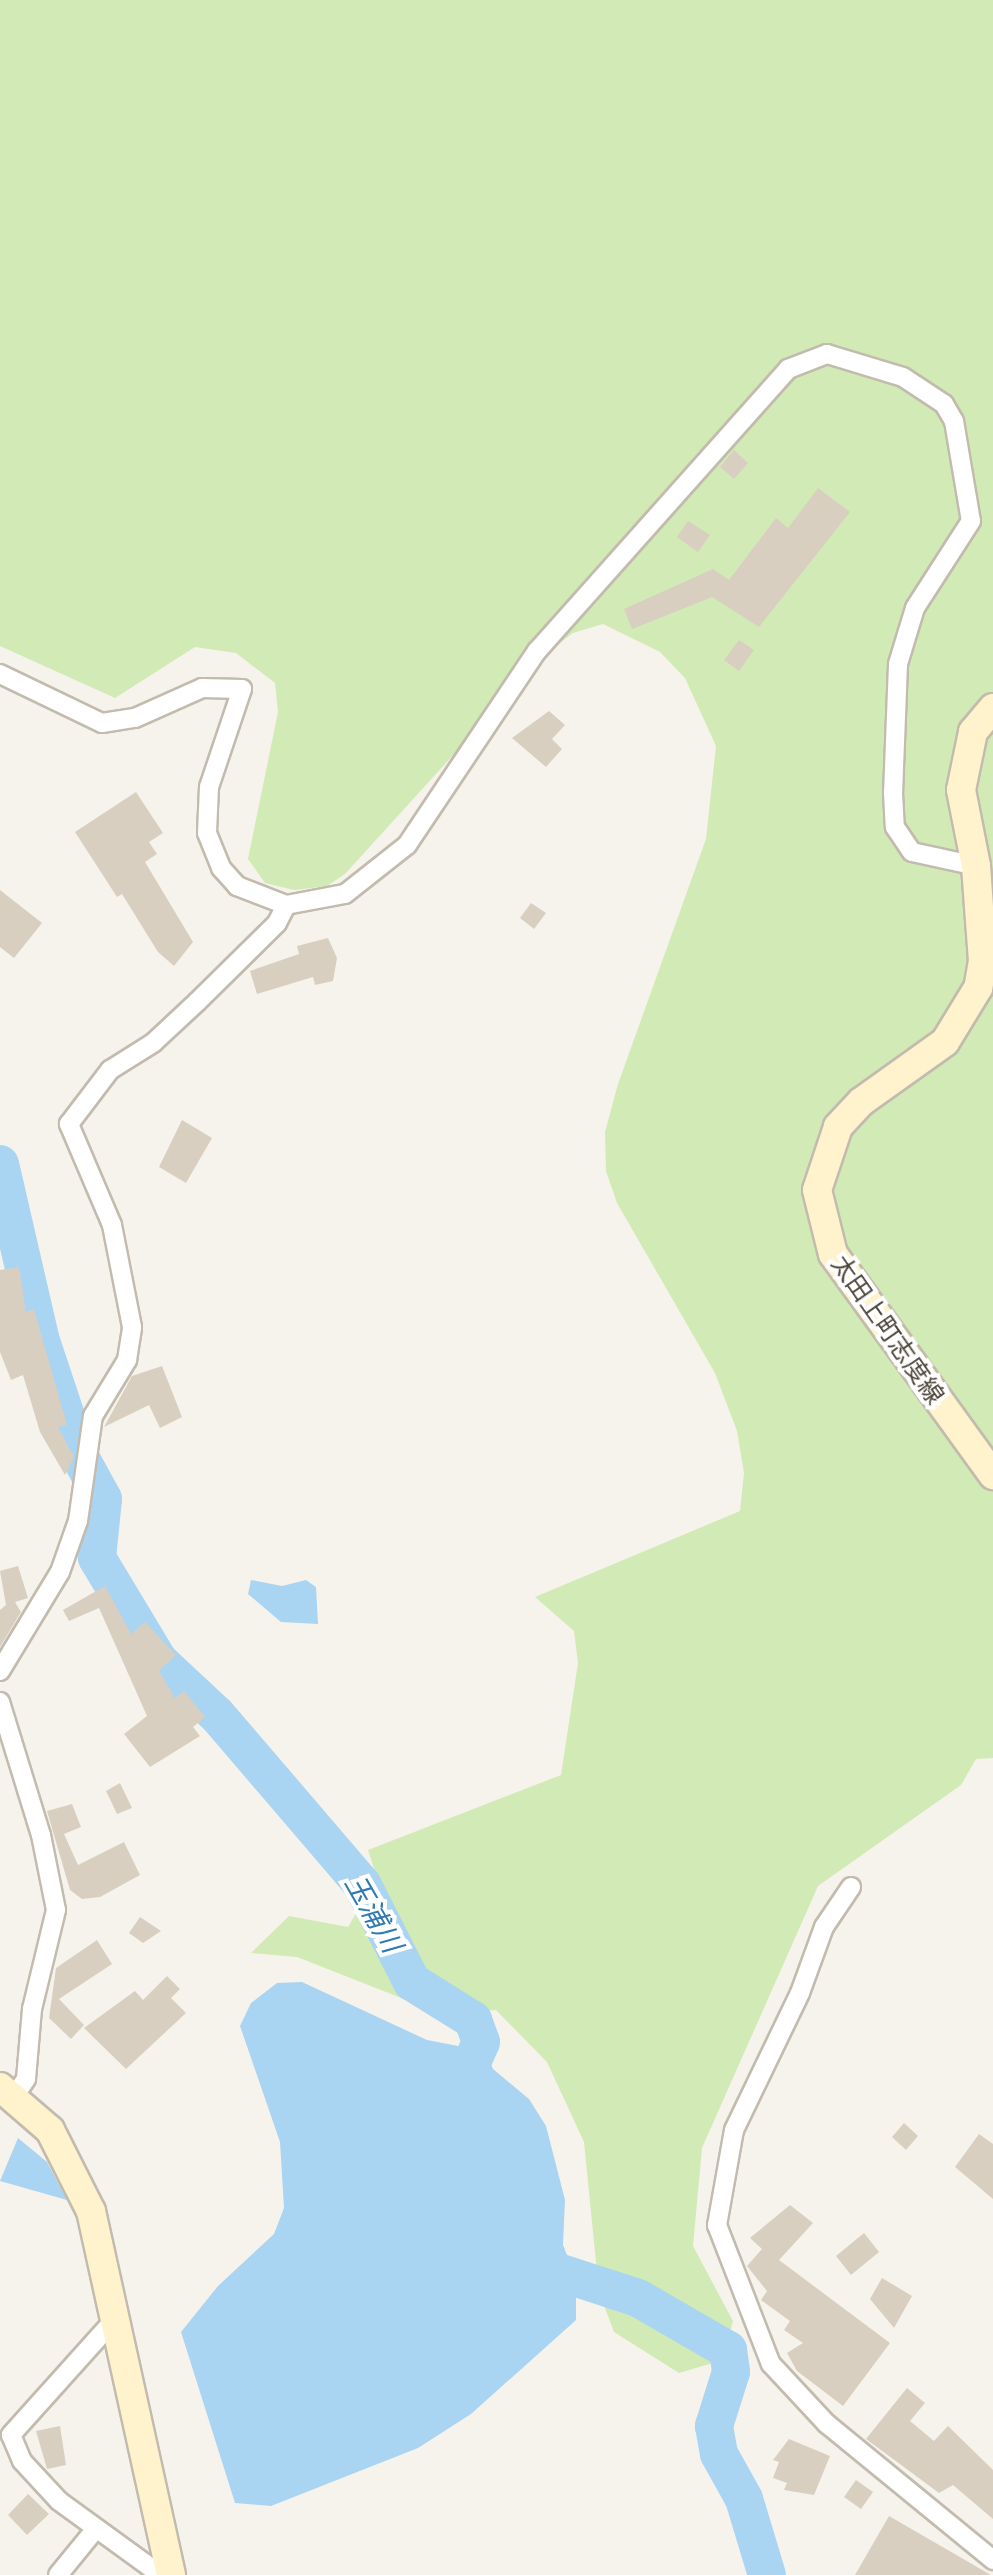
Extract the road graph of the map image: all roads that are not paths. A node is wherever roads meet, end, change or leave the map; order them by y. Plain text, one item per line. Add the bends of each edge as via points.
1 (0, 674) edge
2 (993, 708) edge
3 (976, 866) junction
4 (286, 905) junction
5 (993, 1476) edge
6 (0, 1672) edge
7 (0, 1702) edge
8 (851, 1886) dead end
9 (7, 2092) edge
10 (115, 2318) junction
11 (94, 2531) junction
12 (993, 2560) edge
13 (58, 2575) edge
14 (162, 2575) edge
15 (171, 2575) edge

1 - 4 street via 102,723 135,718 202,688 242,690 210,786 207,833 221,868 237,886
2 - 3 main road, 太田上町志度線 via 972,732 960,790
3 - 4 street via 912,852 896,827 893,793 904,646 915,608 971,521 954,421 944,404 903,376 827,354 788,369 537,651 406,844 345,894
3 - 5 main road, 太田上町志度線 via 982,960 965,1016 945,1042 861,1102 838,1127 817,1190 833,1254
4 - 6 street via 277,923 198,1002 110,1070 69,1124 112,1225 132,1327 126,1360 93,1416 78,1521 60,1572
7 - 9 street via 56,1910 32,2009 26,2079
8 - 12 street via 824,1927 734,2130 717,2225 771,2364 826,2424
9 - 10 main road via 38,2115 74,2166 92,2211
10 - 11 street via 11,2435 22,2461
10 - 15 main road
11 - 13 street
11 - 14 street

